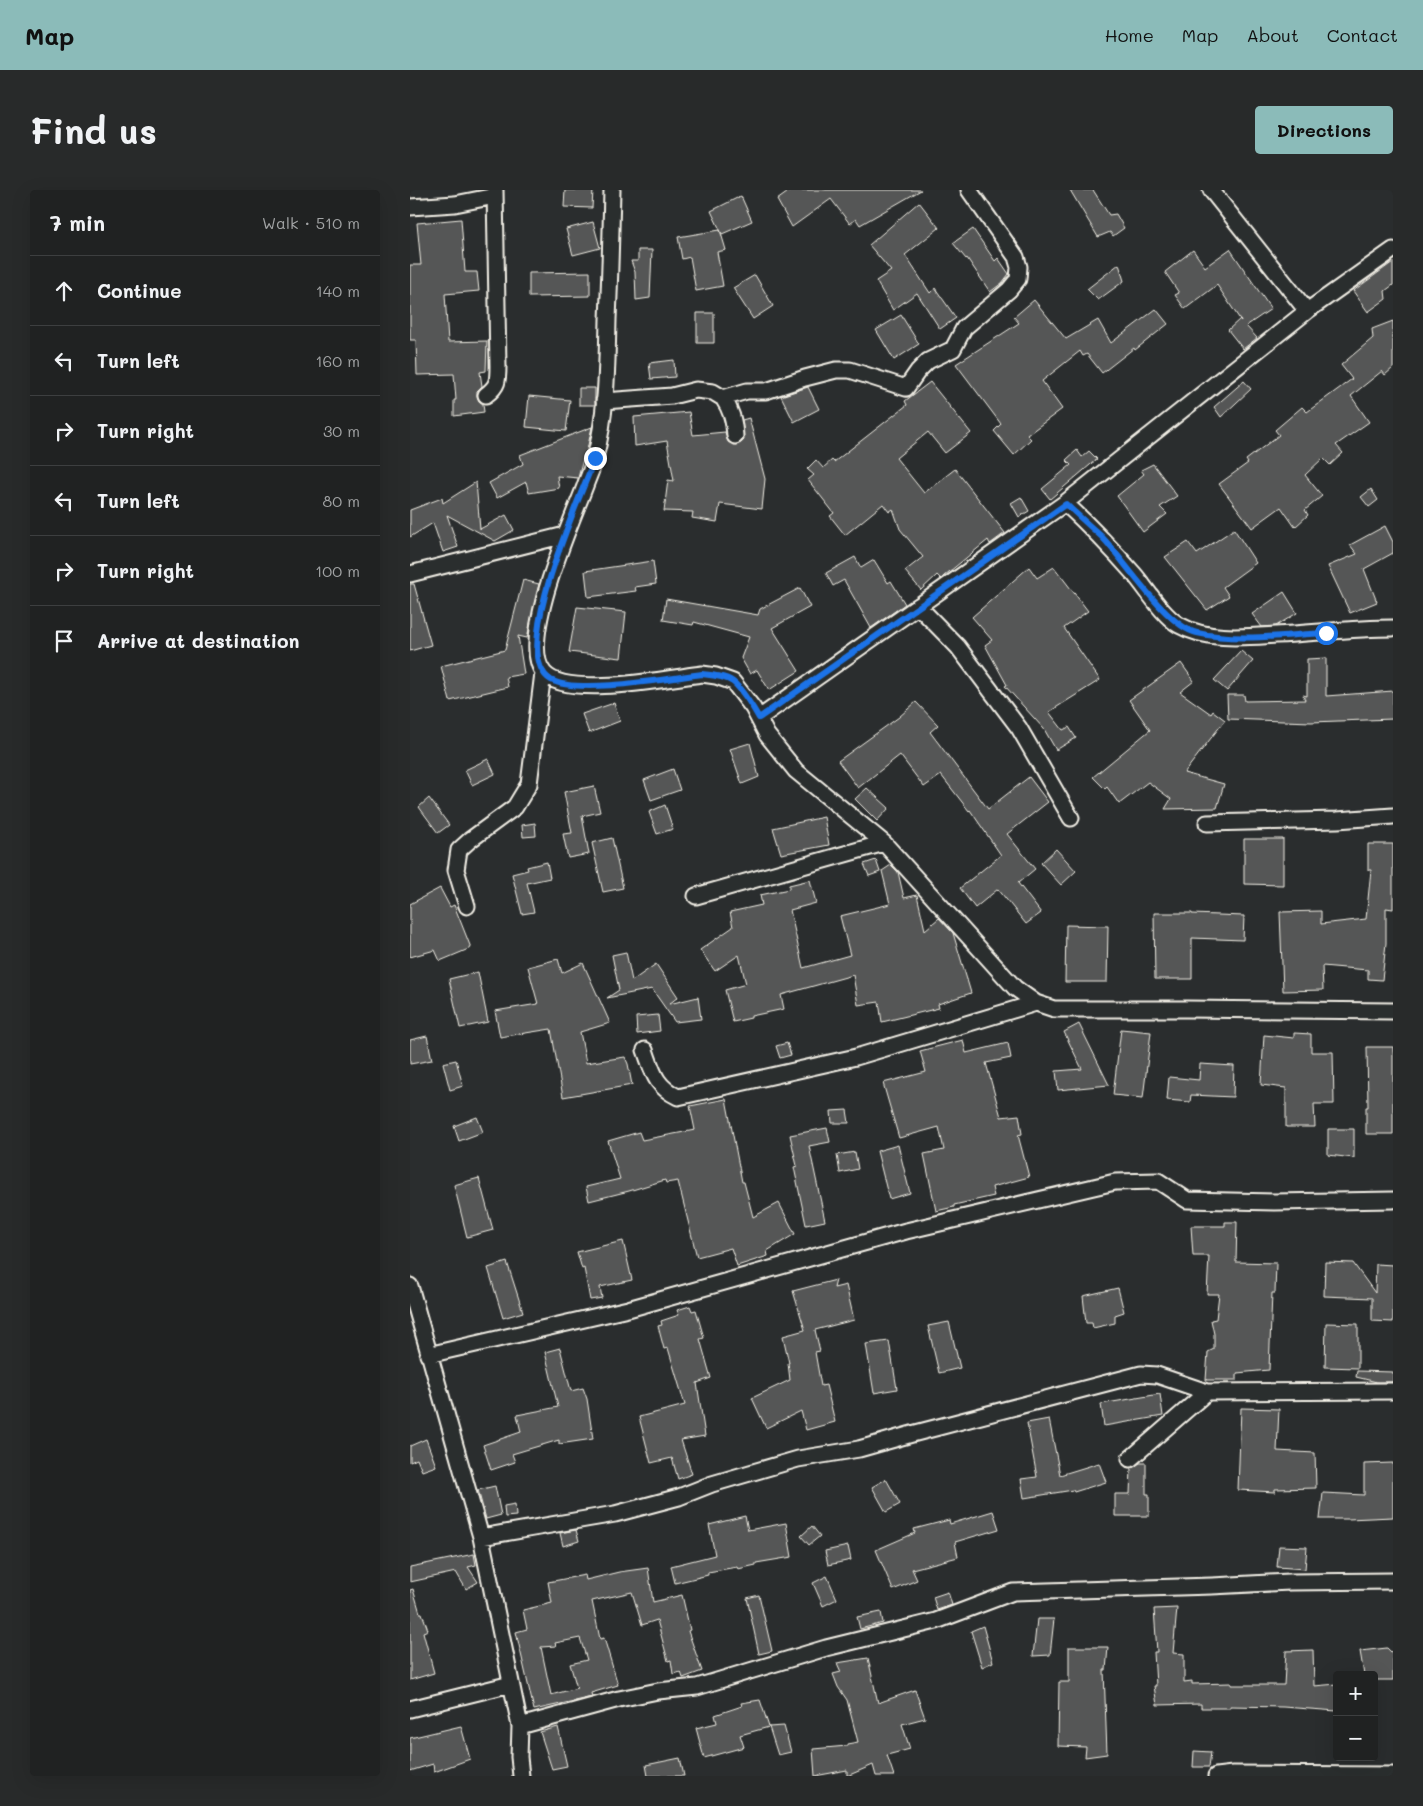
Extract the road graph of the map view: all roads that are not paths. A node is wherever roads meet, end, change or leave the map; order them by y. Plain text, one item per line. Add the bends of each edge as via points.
1 (612, 190) edge
2 (969, 190) edge
3 (1211, 190) edge
4 (495, 193) edge
5 (410, 207) edge
6 (1393, 250) edge
7 (1307, 311) junction
8 (486, 395) dead end
9 (723, 398) junction
10 (604, 402) junction
11 (735, 436) dead end
12 (1066, 504) junction
13 (565, 535) junction
14 (410, 574) edge
15 (918, 606) junction
16 (1393, 628) edge
17 (543, 673) junction
18 (759, 718) junction
19 (1393, 816) edge
20 (1071, 818) dead end
21 (1207, 823) dead end
22 (884, 842) junction
23 (696, 896) dead end
24 (467, 906) dead end
25 (1036, 1003) junction
26 (1393, 1011) edge
27 (645, 1050) dead end
28 (1393, 1200) edge
29 (410, 1286) edge
30 (428, 1355) junction
31 (1393, 1391) edge
32 (1206, 1392) junction
33 (1130, 1460) dead end
34 (481, 1537) junction
35 (1393, 1581) edge
36 (511, 1684) junction
37 (410, 1709) edge
38 (520, 1726) junction
39 (1393, 1775) edge
40 (521, 1776) edge
41 (1216, 1776) edge

1 - 10 street
2 - 9 street via 1016,257 1018,279 964,328 953,349 928,361 906,388 850,370 836,370 766,390
3 - 7 street
4 - 5 street via 455,204
4 - 8 street via 498,373 495,388
6 - 7 street
7 - 12 street
9 - 10 street via 696,390 672,396
9 - 11 street via 734,420
10 - 13 street via 595,458
12 - 15 street
12 - 16 street via 1102,538 1164,611 1178,624 1196,633 1225,637
13 - 14 street
13 - 17 street via 541,610 537,643
15 - 18 street
15 - 20 street via 958,647 1019,728
17 - 18 street via 568,685 595,687 702,674 716,676 733,682
17 - 24 street via 529,784 515,807 459,850 456,870
18 - 22 street via 796,771
19 - 21 street
22 - 23 street
22 - 25 street via 1015,988
25 - 26 street via 1054,1009
25 - 27 street via 856,1057 678,1096 665,1090 659,1082
28 - 30 street via 1187,1200 1158,1181 1114,1182 897,1234 628,1309
29 - 30 street
30 - 34 street
31 - 32 street
32 - 33 street
32 - 34 street via 1157,1375 1141,1374 858,1449 790,1462 615,1514
34 - 36 street
35 - 38 street via 1013,1592 936,1621 826,1648 697,1687 619,1699
36 - 37 street
36 - 38 street
38 - 40 street
39 - 41 street

